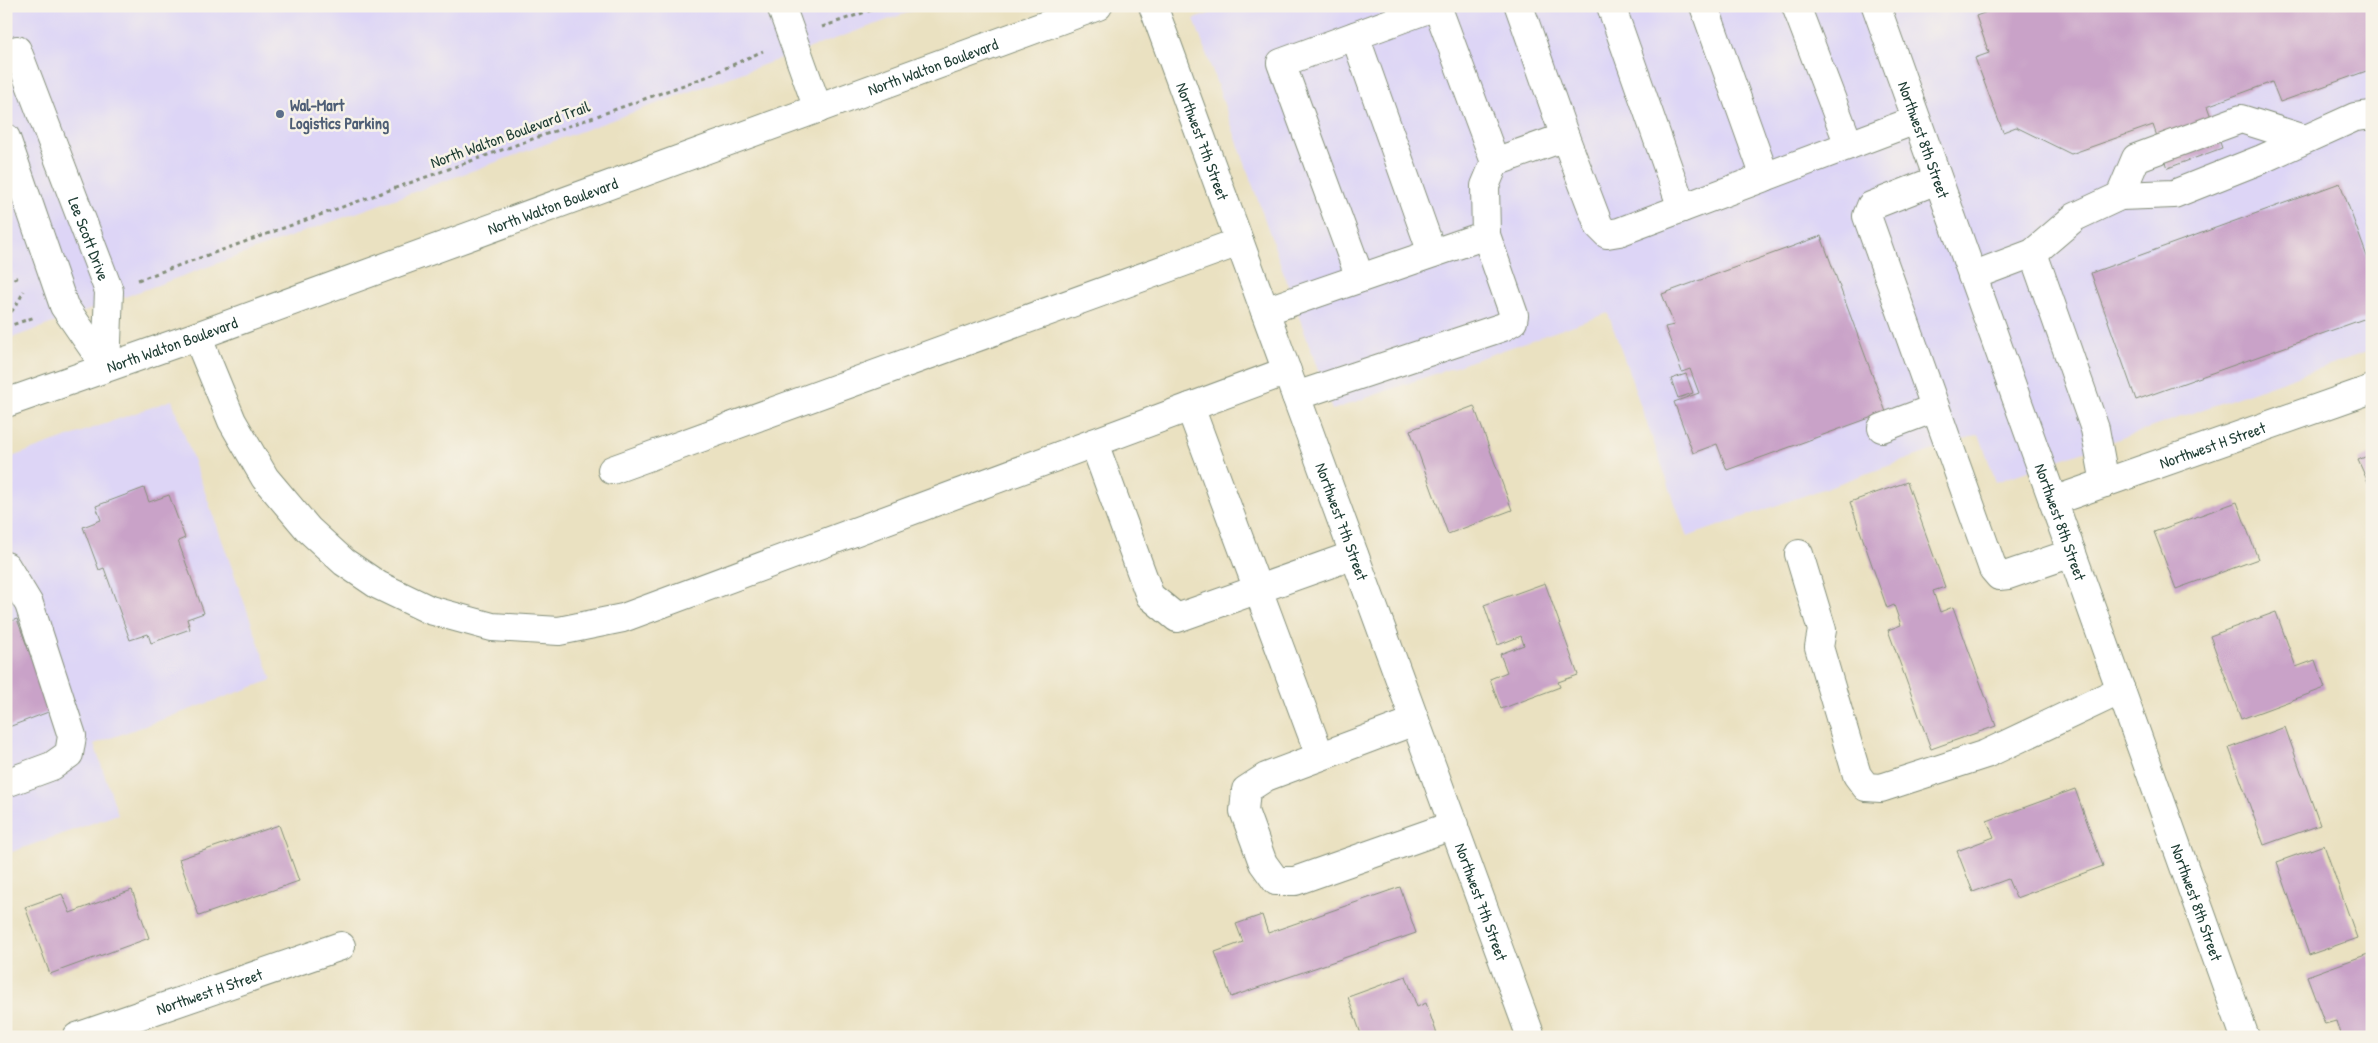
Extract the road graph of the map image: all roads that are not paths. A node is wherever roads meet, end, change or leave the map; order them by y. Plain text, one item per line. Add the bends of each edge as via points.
1 (781, 6) edge
2 (1098, 6) edge
3 (1153, 6) edge
4 (1436, 6) edge
5 (1519, 6) edge
6 (1611, 6) edge
7 (1704, 6) edge
8 (1796, 6) edge
9 (1876, 6) edge
10 (1355, 36) junction
11 (17, 50) dead end
12 (818, 109) junction
13 (2372, 114) edge
14 (1916, 120) junction
15 (1565, 137) junction
16 (6, 138) edge
17 (2305, 140) junction
18 (1848, 146) junction
19 (1495, 162) junction
20 (1766, 177) junction
21 (1937, 180) junction
22 (2120, 196) junction
23 (1682, 208) junction
24 (1486, 235) junction
25 (1239, 242) junction
26 (1432, 253) junction
27 (2033, 253) junction
28 (1972, 276) junction
29 (1360, 278) junction
30 (1264, 311) junction
31 (197, 336) junction
32 (106, 367) junction
33 (1291, 384) junction
34 (2372, 389) edge
35 (6, 403) edge
36 (1190, 407) junction
37 (1936, 408) junction
38 (1882, 428) dead end
39 (1094, 443) junction
40 (612, 470) dead end
41 (2104, 483) junction
42 (2053, 500) junction
43 (2072, 553) junction
44 (1799, 554) dead end
45 (1354, 555) junction
46 (6, 566) edge
47 (1258, 590) junction
48 (2121, 690) junction
49 (1415, 721) junction
50 (1320, 756) junction
51 (6, 784) edge
52 (1454, 825) junction
53 (341, 946) dead end
54 (77, 1037) edge
55 (1531, 1037) edge
56 (2246, 1037) edge

1 - 12 street
2 - 12 street, North Walton Boulevard
3 - 25 street, Northwest 7th Street
4 - 10 street
4 - 19 street
5 - 15 street
6 - 23 street
7 - 20 street
8 - 18 street
9 - 14 street, Northwest 8th Street
10 - 26 street
10 - 29 street via 1281,63
11 - 32 street, Lee Scott Drive via 109,291
12 - 31 street, North Walton Boulevard
13 - 17 street via 2355,117
14 - 18 street
14 - 21 street, Northwest 8th Street
15 - 19 street
15 - 23 street via 1598,226 1607,234
16 - 32 street via 64,306
17 - 22 street via 2174,194
17 - 22 street via 2241,119 2136,158
18 - 20 street
19 - 24 street via 1485,186
20 - 23 street
21 - 28 street, Northwest 8th Street
21 - 37 street via 1871,206 1868,216
22 - 27 street via 2075,217
24 - 26 street
24 - 33 street via 1513,320 1503,327
25 - 30 street, Northwest 7th Street
25 - 40 street
26 - 29 street
27 - 28 street
27 - 41 street via 2095,429
28 - 42 street, Northwest 8th Street
29 - 30 street
30 - 33 street, Northwest 7th Street
31 - 32 street, North Walton Boulevard
31 - 39 street via 232,421 265,478 308,529 344,562 378,585 430,610 492,627 559,631 623,618
32 - 35 street, North Walton Boulevard
33 - 36 street
33 - 45 street, Northwest 7th Street
34 - 41 street, Northwest H Street
36 - 39 street
36 - 47 street
37 - 38 street
37 - 43 street via 1993,569 1999,576
39 - 47 street via 1150,596 1176,618
41 - 42 street, Northwest H Street
42 - 43 street, Northwest 8th Street
43 - 48 street, Northwest 8th Street
44 - 48 street via 1822,630 1819,647 1857,775 1866,787 1881,788 1986,754
45 - 47 street
45 - 49 street, Northwest 7th Street
46 - 51 street via 29,604 72,736 70,754 52,766
47 - 50 street
48 - 56 street, Northwest 8th Street
49 - 50 street
49 - 52 street, Northwest 7th Street
50 - 52 street via 1266,777 1246,790 1244,811 1263,863 1276,881 1295,882
52 - 55 street, Northwest 7th Street
53 - 54 street, Northwest H Street

